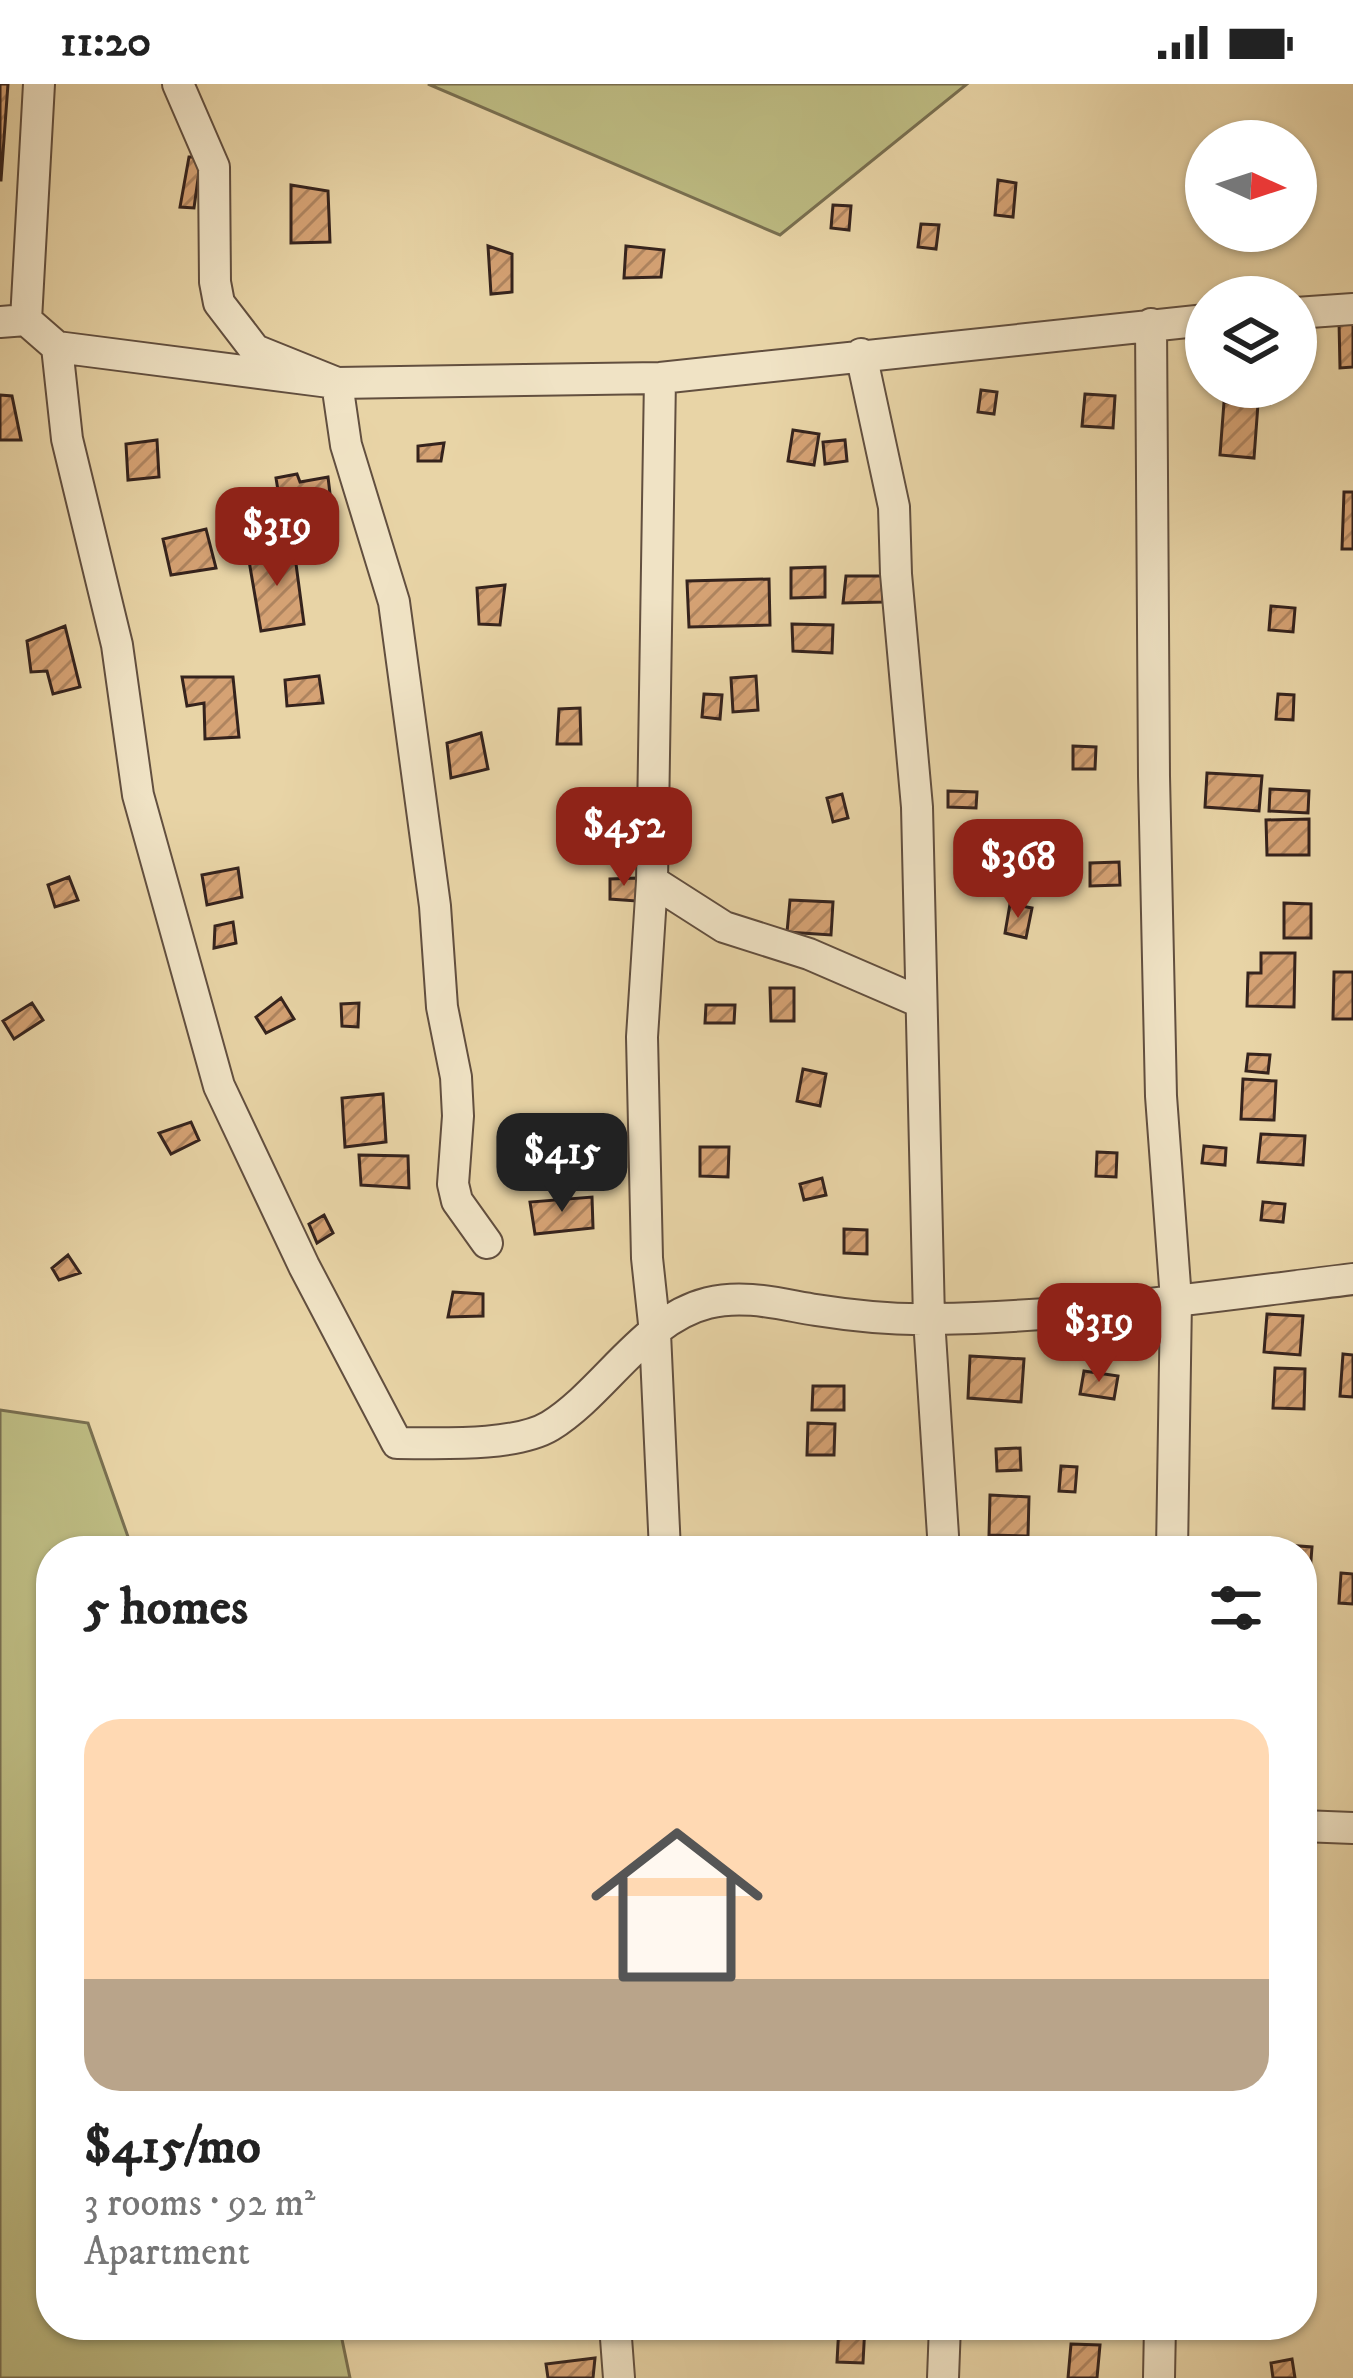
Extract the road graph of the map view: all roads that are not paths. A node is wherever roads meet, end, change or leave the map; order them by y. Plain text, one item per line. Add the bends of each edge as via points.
1 (39, 84) edge
2 (178, 84) edge
3 (1353, 309) edge
4 (1317, 312) edge
5 (13, 321) edge
6 (1185, 322) edge
7 (1151, 324) junction
8 (57, 346) junction
9 (861, 354) junction
10 (661, 378) junction
11 (337, 382) junction
12 (652, 881) junction
13 (920, 1002) junction
14 (488, 1243) dead end
15 (1353, 1279) edge
16 (1176, 1300) junction
17 (929, 1319) junction
18 (655, 1333) junction
19 (664, 1536) edge
20 (943, 1536) edge
21 (1172, 1536) edge
22 (1317, 1827) edge
23 (1353, 1828) edge
24 (616, 2340) edge
25 (944, 2340) edge
26 (1160, 2340) edge
27 (620, 2378) edge
28 (943, 2378) edge
29 (1159, 2378) edge

1 - 5 street
2 - 11 street via 214,167 219,303 255,350
3 - 4 street
5 - 8 street
6 - 7 street
7 - 9 street
7 - 16 street via 1160,1050
8 - 11 street
8 - 18 street via 67,439 117,645 138,795 219,1086 397,1443 528,1435 551,1426
9 - 10 street
9 - 13 street via 894,507 916,806
10 - 11 street
10 - 12 street
11 - 14 street via 346,445 394,602 453,1053 452,1184
12 - 13 street via 724,927
12 - 18 street via 642,1037
13 - 17 street
15 - 16 street
16 - 17 street
16 - 21 street
17 - 18 street via 742,1298 686,1310
17 - 20 street
18 - 19 street
22 - 23 street
24 - 27 street
25 - 28 street
26 - 29 street

